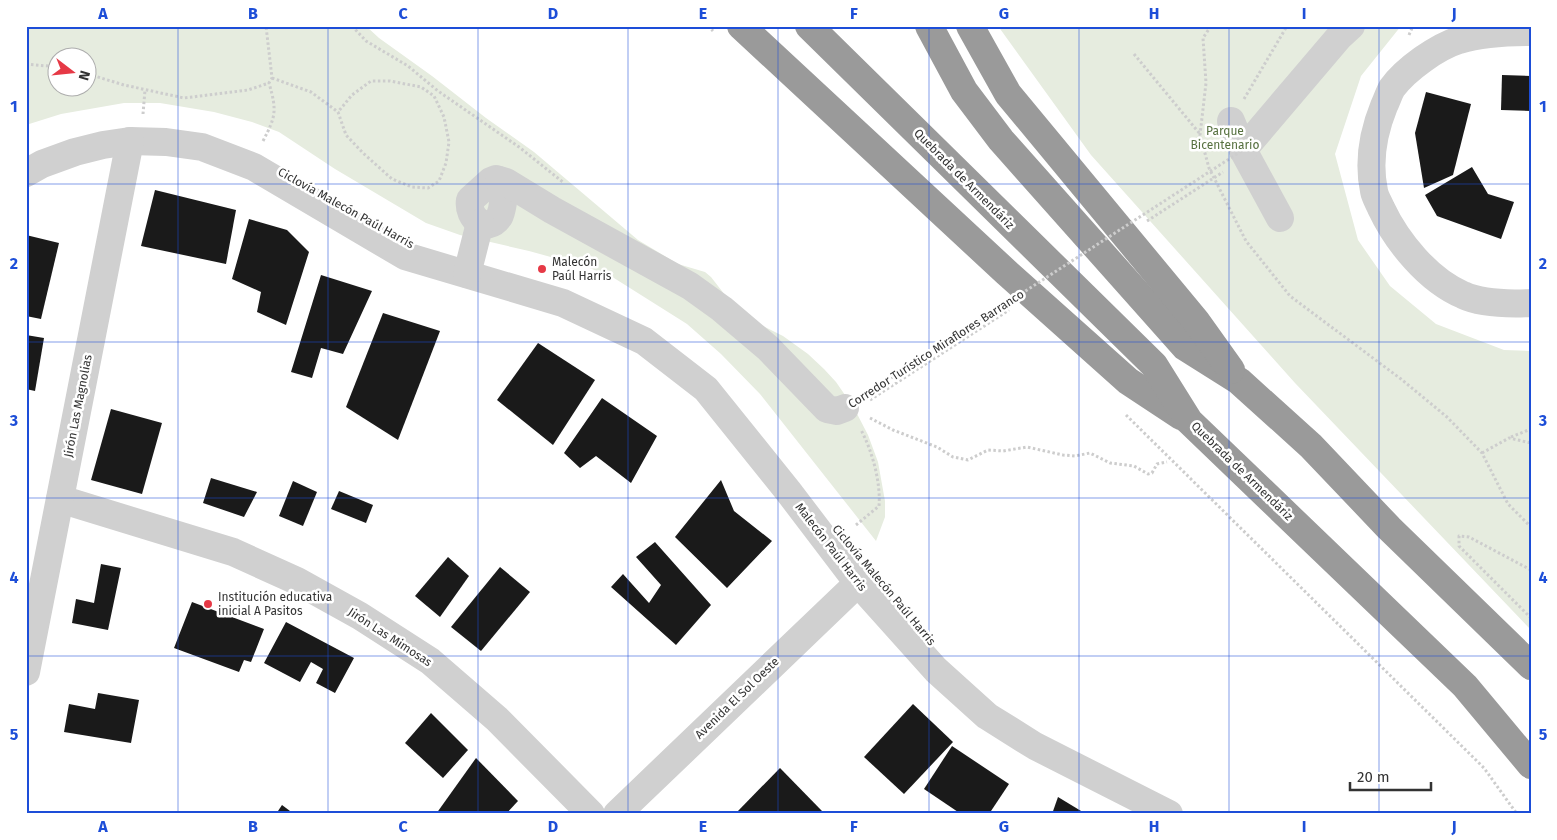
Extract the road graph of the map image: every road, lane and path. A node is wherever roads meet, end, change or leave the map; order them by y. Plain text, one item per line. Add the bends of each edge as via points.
1 (266, 26) edge
2 (708, 26) edge
3 (809, 26) edge
4 (929, 26) edge
5 (970, 26) edge
6 (1211, 26) edge
7 (1287, 26) edge
8 (1351, 26) edge
9 (1490, 29) edge
10 (729, 31) edge
11 (1531, 32) edge
12 (1134, 54) dead end
13 (26, 64) edge
14 (48, 66) edge
15 (98, 77) edge
16 (272, 78) junction
17 (269, 84) junction
18 (438, 91) dead end
19 (434, 96) junction
20 (338, 112) junction
21 (1231, 121) joint
22 (1200, 135) junction
23 (130, 141) junction
24 (1243, 150) junction
25 (254, 167) junction
26 (26, 173) edge
27 (1280, 218) dead end
28 (467, 274) junction
29 (1002, 300) dead end
30 (1531, 303) edge
31 (1011, 309) dead end
32 (1240, 381) junction
33 (1125, 413) dead end
34 (852, 417) junction
35 (1189, 421) junction
36 (1531, 429) edge
37 (1509, 438) junction
38 (1531, 443) edge
39 (1482, 453) junction
40 (60, 499) junction
41 (856, 525) dead end
42 (1531, 527) edge
43 (1531, 570) edge
44 (858, 583) junction
45 (1531, 618) edge
46 (1531, 666) edge
47 (26, 672) edge
48 (1531, 765) edge
49 (592, 814) edge
50 (617, 814) edge
51 (1169, 814) edge
52 (1517, 814) edge

1 - 16 path
2 - 10 path
3 - 35 highway, Quebrada de Armendáriz via 1154,365
4 - 32 highway via 964,91 1001,140 1185,346
5 - 32 highway via 1008,94 1196,321
6 - 22 path via 1203,38 1206,83
7 - 21 path
8 - 24 street
9 - 11 street
9 - 30 street via 1458,40 1432,54 1411,68 1391,89 1378,121 1371,156 1374,193 1390,226 1410,253 1438,279 1464,296 1495,303
10 - 35 highway via 1128,381
12 - 22 path
13 - 14 path
15 - 17 path via 184,98 248,90
16 - 17 path
16 - 20 path via 311,92
17 - 25 path via 274,101 274,120
18 - 19 path
19 - 20 path via 421,87 390,81 371,82 352,95
19 - 20 path via 444,117 449,142 439,181 428,188 412,187 392,179 346,135
21 - 24 street
22 - 39 path via 1209,168 1246,241 1290,296 1447,416
23 - 25 street, Malecón Paúl Harris via 202,147
23 - 26 street, Malecón Paúl Harris via 75,152
23 - 40 street, Jirón Las Magnolias
24 - 27 street
24 - 34 path, Corredor Turístico Miraflores Barranco, bridge
25 - 28 street, Malecón Paúl Harris via 405,256
28 - 34 street, Corredor Turístico Miraflores Barranco via 480,223 470,211 470,200 491,180 506,182 690,286 768,348 826,409
28 - 44 street, Malecón Paúl Harris via 563,303 612,326 644,342 706,388
29 - 31 path
32 - 46 highway via 1311,446 1389,528
33 - 52 path via 1484,768
34 - 41 path via 866,440 880,498 879,506
35 - 48 highway, Quebrada de Armendáriz via 1465,686
36 - 37 path
37 - 38 path
37 - 39 path
39 - 42 path via 1508,504
40 - 47 street, Jirón Las Magnolias
40 - 49 street, Jirón Las Mimosas via 233,552 297,581 360,616 430,661 497,719
43 - 45 path via 1469,537 1459,536 1459,546
44 - 50 street, Avenida El Sol Oeste
44 - 51 street, Malecón Paúl Harris via 936,670 987,716 1035,746

